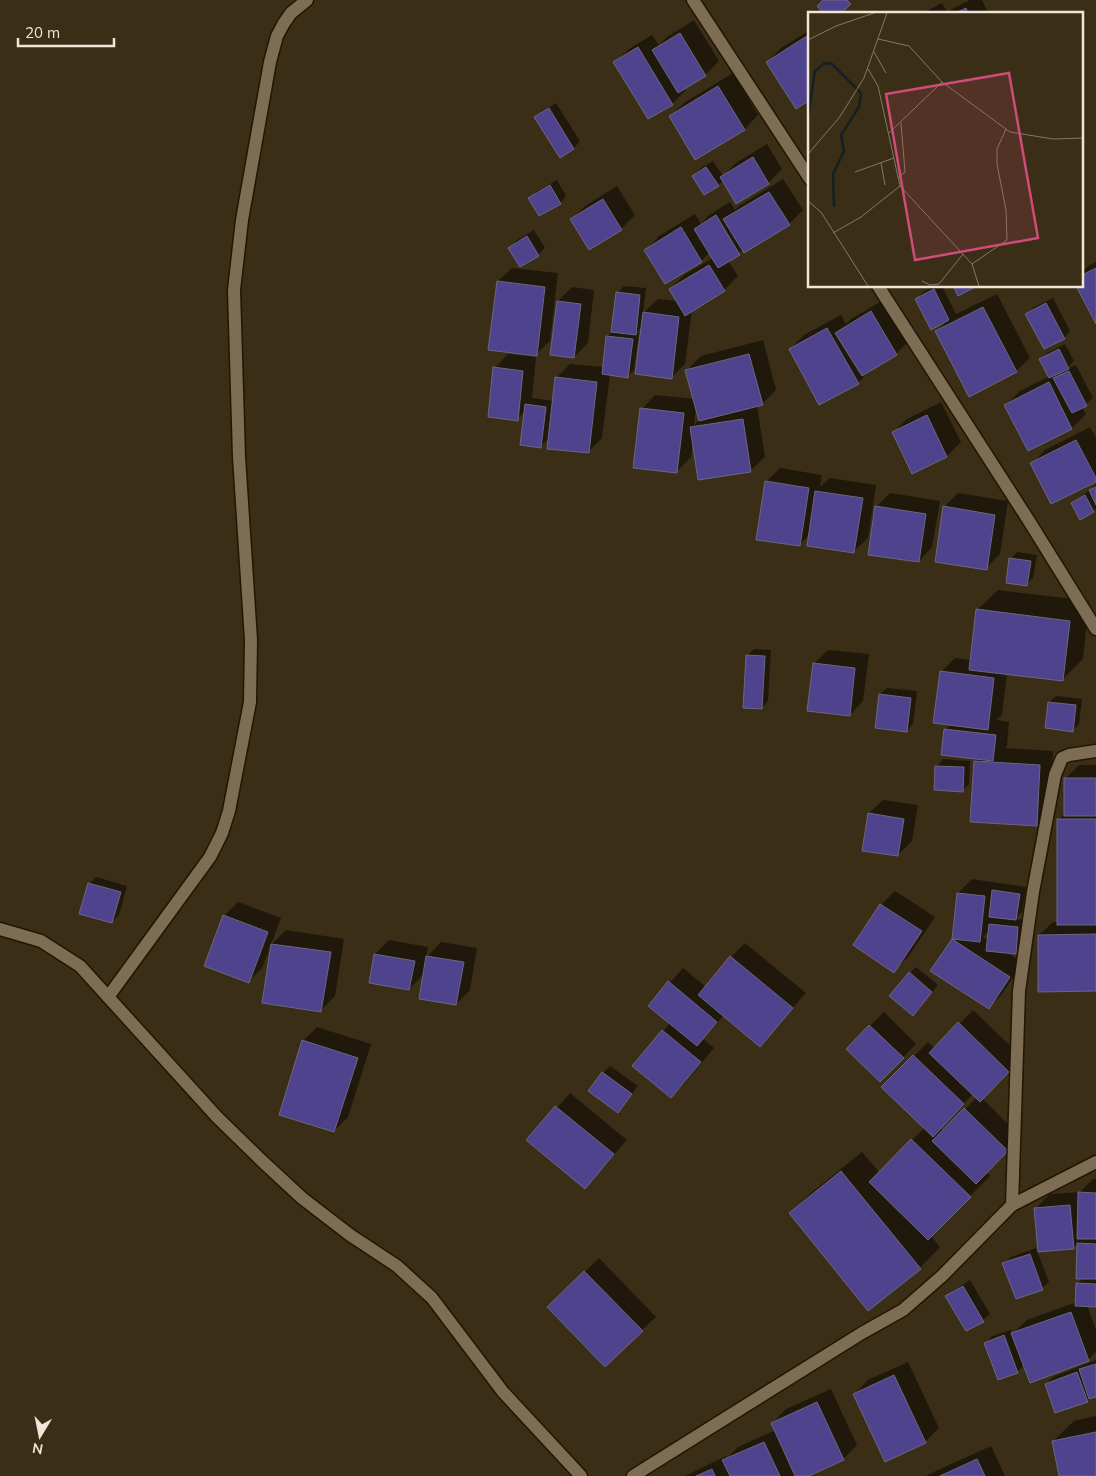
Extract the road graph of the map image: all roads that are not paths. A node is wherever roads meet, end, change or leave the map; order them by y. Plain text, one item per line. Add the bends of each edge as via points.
1 (307, 0) edge
2 (693, 0) edge
3 (808, 176) edge
4 (879, 288) edge
5 (1096, 629) edge
6 (1096, 751) edge
7 (0, 929) edge
8 (108, 997) junction
9 (1096, 1162) edge
10 (1012, 1205) junction
11 (581, 1476) edge
12 (633, 1476) edge

1 - 8 street via 284,23 270,62 242,220 234,290 238,457 251,640 250,702 229,811 210,857
2 - 3 street
4 - 5 street
6 - 10 street via 1062,758 1055,775 1033,892 1019,991
7 - 8 street via 41,942 80,966
8 - 11 street via 217,1117 302,1198 397,1266 432,1298 503,1392
9 - 10 street
10 - 12 street via 942,1276 903,1310

